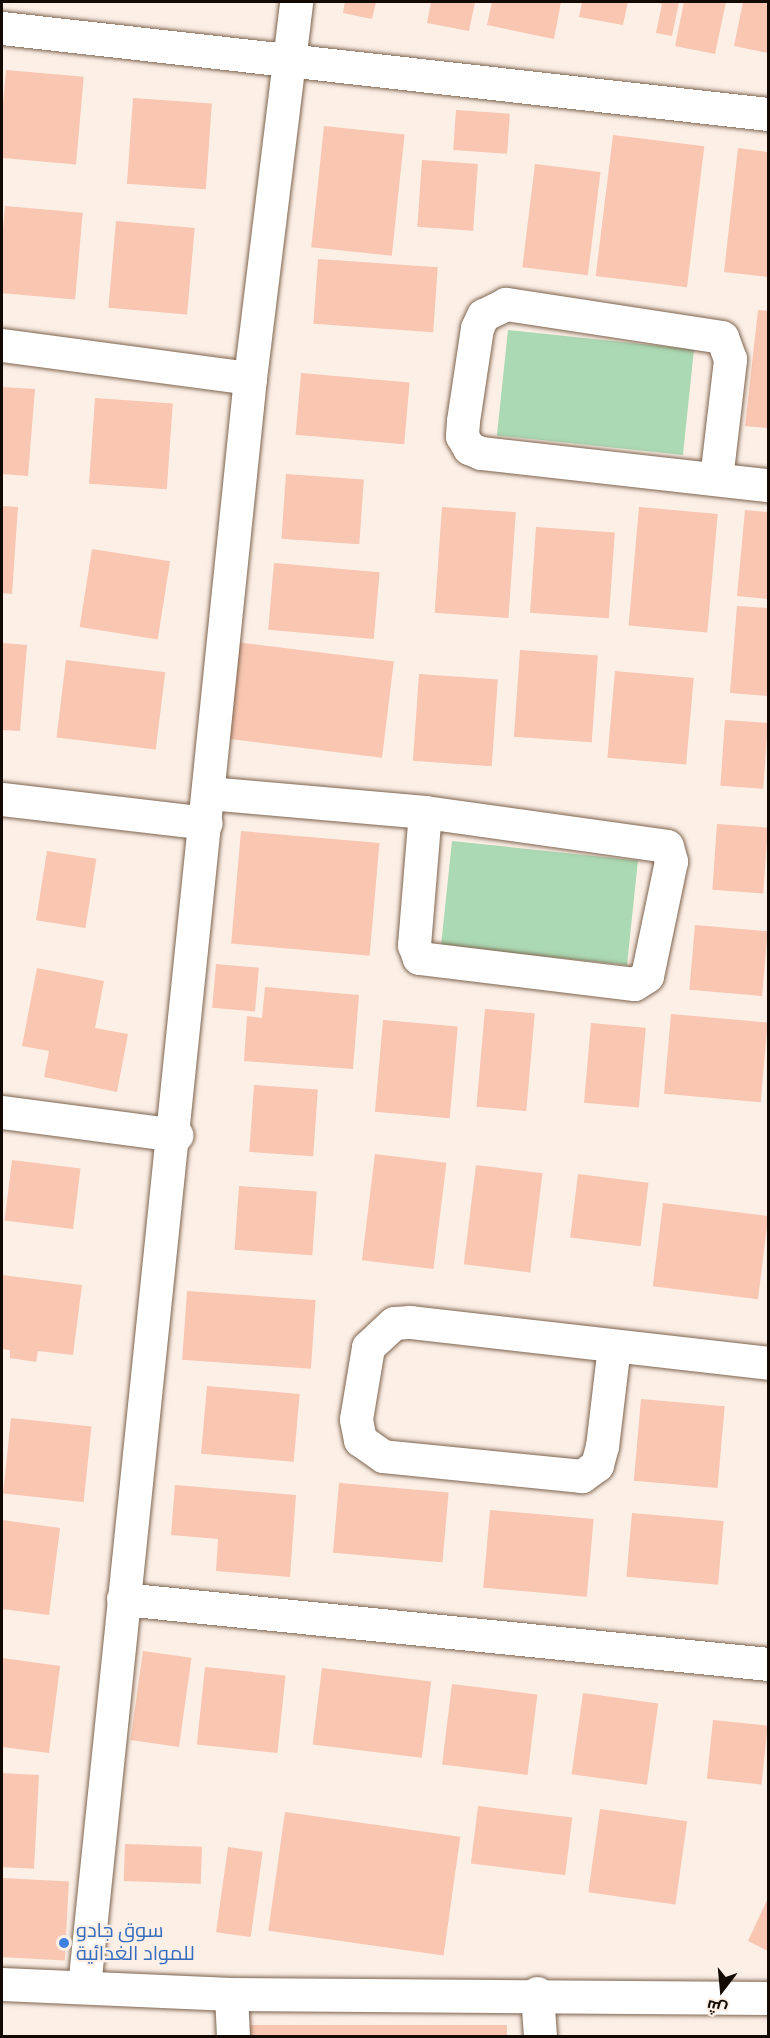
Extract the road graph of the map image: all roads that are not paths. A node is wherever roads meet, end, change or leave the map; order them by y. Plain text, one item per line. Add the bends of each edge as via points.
1 (296, 2) edge
2 (2, 28) edge
3 (290, 63) junction
4 (768, 114) edge
5 (2, 345) edge
6 (250, 378) junction
7 (716, 479) junction
8 (768, 485) edge
9 (2, 799) edge
10 (207, 808) junction
11 (425, 812) junction
12 (2, 1112) edge
13 (176, 1135) junction
14 (614, 1346) junction
15 (768, 1363) edge
16 (123, 1599) junction
17 (768, 1664) edge
18 (2, 1984) edge
19 (84, 1987) junction
20 (537, 1993) junction
21 (231, 1994) junction
22 (768, 1998) edge
23 (233, 2037) edge
24 (540, 2037) edge

1 - 3 street
2 - 3 street
3 - 4 street
3 - 6 street
5 - 6 street
6 - 10 street
7 - 7 street via 730,359 722,337 506,304 483,315 477,328 463,421 462,436 470,448
7 - 8 street
9 - 10 street
10 - 11 street
10 - 13 street
11 - 11 street via 667,846 671,861 647,976 634,984 419,958 414,945
12 - 13 street
13 - 16 street
14 - 14 street via 394,1323 368,1347 356,1419 360,1440 383,1456 582,1476 597,1465 602,1446
14 - 15 street
16 - 17 street
16 - 19 street
18 - 19 street
19 - 21 street
20 - 21 street
20 - 22 street
20 - 24 street
21 - 23 street

